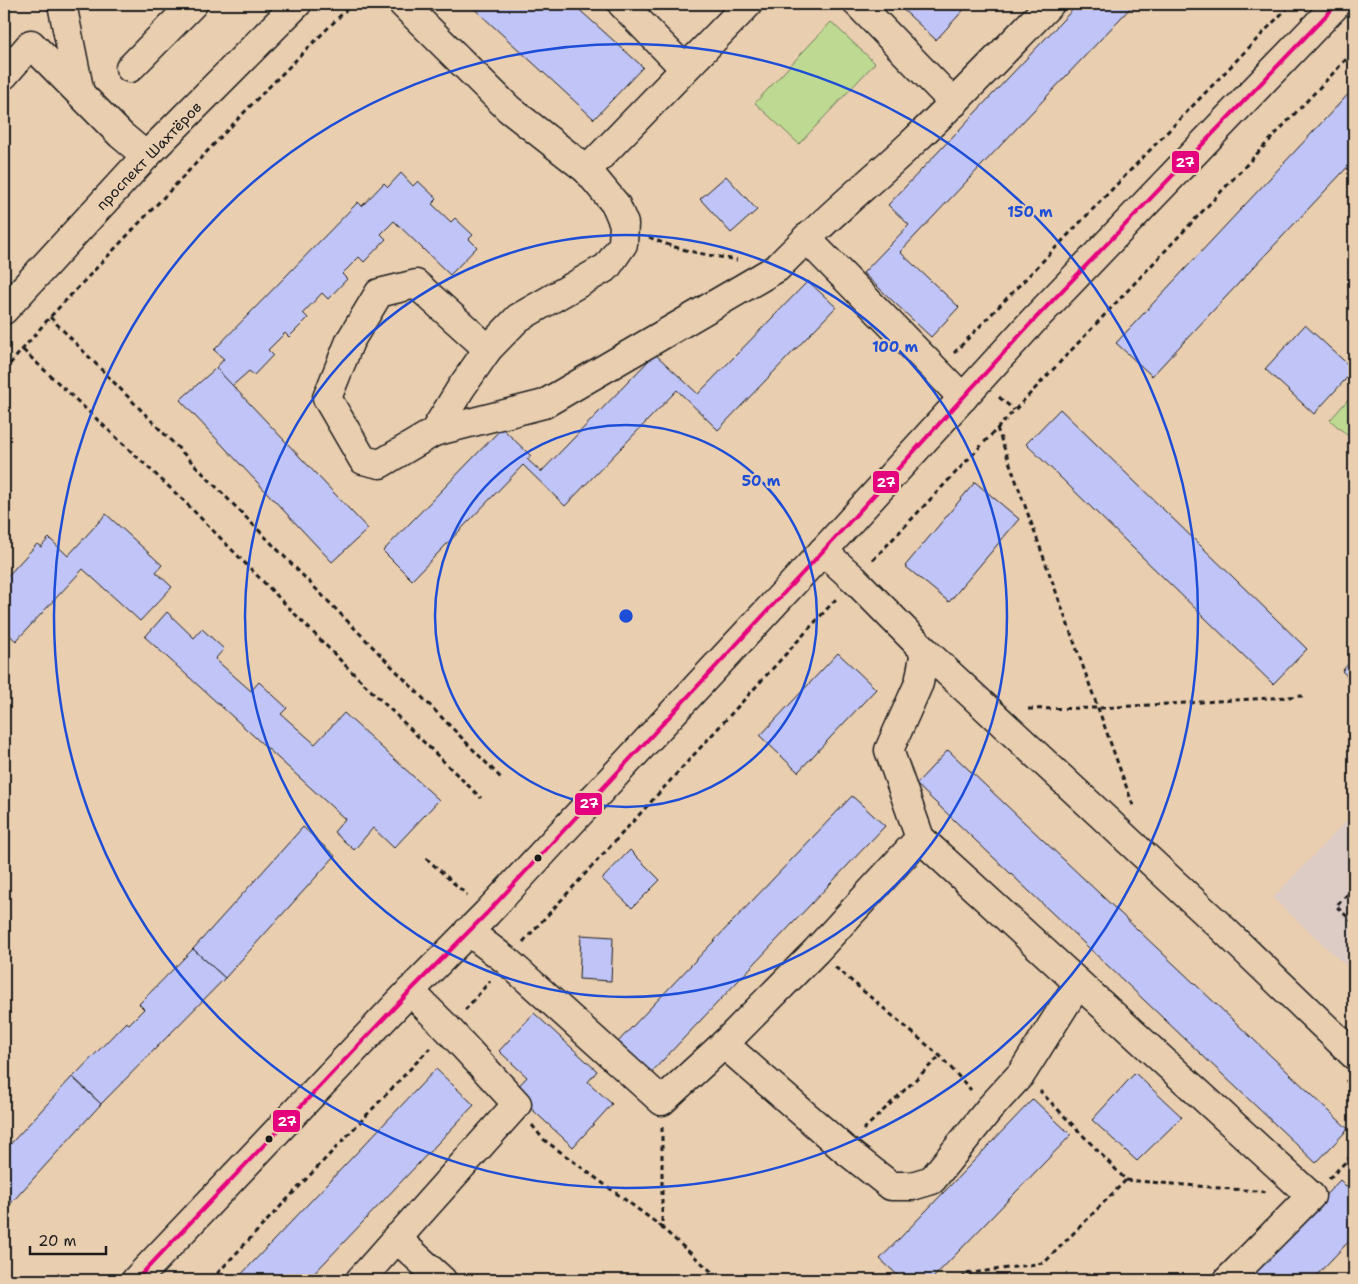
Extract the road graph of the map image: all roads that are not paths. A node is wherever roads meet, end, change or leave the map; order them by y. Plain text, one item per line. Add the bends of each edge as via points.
1 (62, 4) edge
2 (193, 4) edge
3 (403, 4) edge
4 (622, 4) edge
5 (748, 4) edge
6 (858, 4) edge
7 (1050, 4) edge
8 (1337, 4) edge
9 (290, 6) edge
10 (130, 68) dead end
11 (684, 68) junction
12 (4, 75) edge
13 (80, 93) junction
14 (954, 103) junction
15 (146, 156) junction
16 (586, 170) junction
17 (806, 238) junction
18 (4, 310) edge
19 (488, 349) junction
20 (964, 398) junction
21 (434, 432) junction
22 (823, 551) junction
23 (925, 651) junction
24 (920, 838) junction
25 (468, 931) junction
26 (1078, 984) junction
27 (410, 991) junction
28 (724, 1044) junction
29 (1354, 1055) edge
30 (396, 1238) junction
31 (136, 1280) edge
32 (360, 1280) edge
33 (442, 1280) edge
34 (1228, 1280) edge

1 - 13 street
2 - 10 street
3 - 16 street via 508,109
4 - 11 street
5 - 11 street
6 - 14 street
7 - 14 street
8 - 20 street via 1032,322
9 - 15 street, проспект Шахтёров
11 - 16 street
12 - 13 street via 31,44
13 - 15 street
14 - 17 street
15 - 18 street, проспект Шахтёров
16 - 19 street via 616,205 624,224 622,244 607,267 518,318
17 - 20 street
17 - 21 street via 777,268 544,404
19 - 21 street
19 - 21 street via 416,284 379,293 350,341 328,398 363,460 380,464
20 - 22 street
22 - 23 street
22 - 25 street
23 - 24 street via 919,683 889,750
23 - 29 street
24 - 26 street
24 - 28 street via 816,952
25 - 27 street
25 - 28 street via 507,961 662,1101
26 - 28 street via 1022,1073 932,1180 912,1186 891,1186
26 - 34 street via 1311,1196
27 - 30 street via 517,1104
27 - 31 street
30 - 32 street
30 - 33 street

